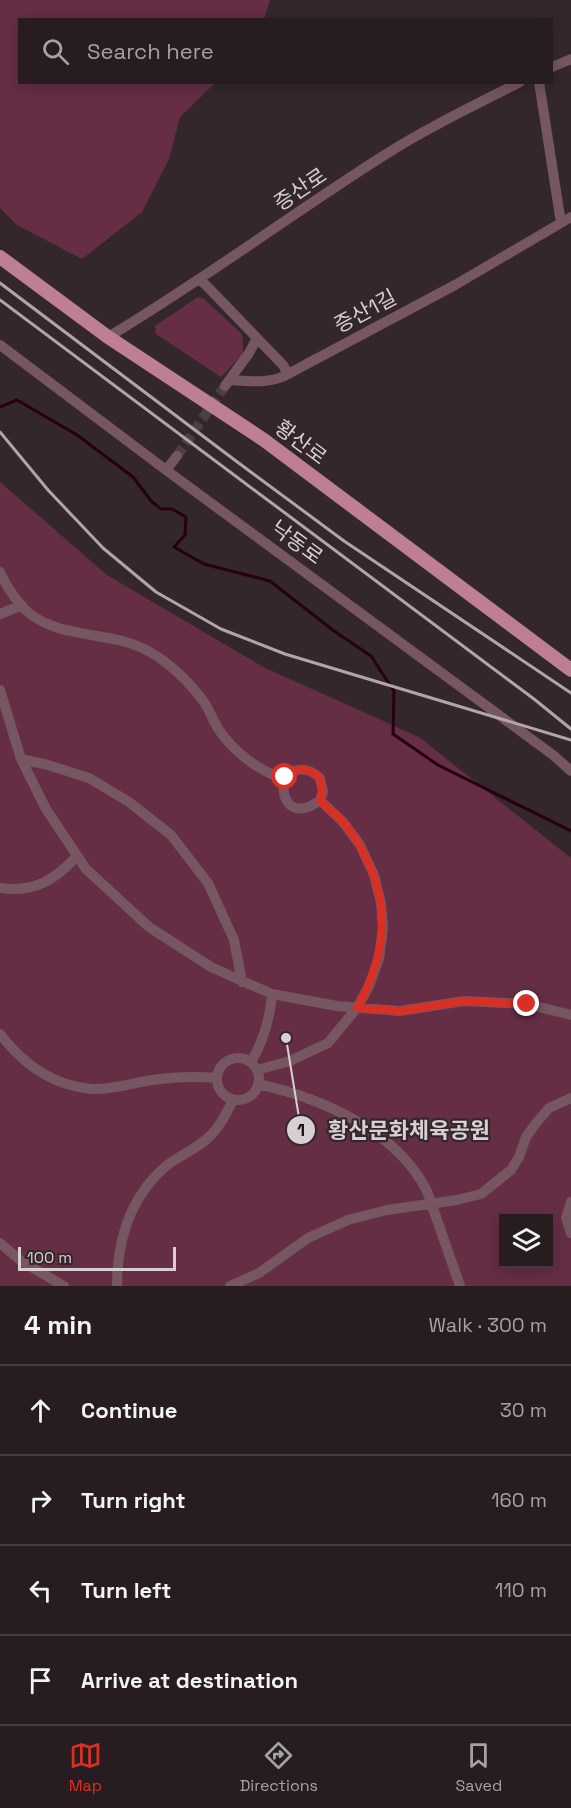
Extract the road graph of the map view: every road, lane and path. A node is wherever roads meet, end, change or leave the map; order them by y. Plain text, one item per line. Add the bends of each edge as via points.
1 (571, 58) edge
2 (553, 67) edge
3 (516, 84) edge
4 (540, 84) edge
5 (571, 217) edge
6 (561, 223) junction
7 (0, 257) edge
8 (200, 279) junction
9 (108, 337) junction
10 (257, 338) junction
11 (0, 345) edge
12 (288, 374) junction
13 (177, 456) tunnel mouth
14 (166, 470) junction
15 (0, 572) edge
16 (22, 605) junction
17 (0, 614) edge
18 (571, 670) edge
19 (0, 690) edge
20 (21, 759) junction
21 (571, 771) edge
22 (284, 778) junction
23 (320, 800) junction
24 (77, 856) junction
25 (0, 888) edge
26 (242, 982) junction
27 (272, 994) junction
28 (357, 1008) junction
29 (571, 1015) edge
30 (0, 1034) edge
31 (254, 1066) junction
32 (216, 1078) junction
33 (258, 1084) junction
34 (571, 1098) edge
35 (233, 1100) junction
36 (571, 1202) edge
37 (432, 1204) junction
38 (571, 1233) edge
39 (0, 1243) edge
40 (64, 1286) edge
41 (117, 1286) edge
42 (230, 1286) edge
43 (460, 1286) edge

1 - 2 street
3 - 8 street, 증산로 via 384,156
4 - 6 street
5 - 6 street, 증산1길
6 - 12 street, 증산1길
7 - 9 main road, 황산로
8 - 9 street, 증산로
8 - 10 street
9 - 18 main road, 황산로 via 264,440
10 - 12 street
10 - 12 street, 증산1길 via 228,383 280,379
11 - 14 street, 낙동로
13 - 14 street
14 - 21 street, 낙동로
15 - 16 street
16 - 17 street
16 - 22 street via 29,614 49,624 123,639 152,653 189,684 232,746 256,765
19 - 20 street
20 - 24 street via 46,809
20 - 26 street via 89,778 129,802 171,835 208,883 234,940
22 - 23 street via 285,801 293,808 304,809
22 - 23 street via 297,769 315,773 322,786
23 - 28 street via 360,845 381,903 378,959
24 - 25 street via 65,869 39,884 25,889
24 - 26 street via 149,927
26 - 27 street
27 - 28 street
27 - 31 street via 266,1032
28 - 29 street via 400,1011 464,1001 527,1004
28 - 31 street via 328,1043 290,1061
30 - 32 street via 38,1071 75,1086 93,1089 162,1079
31 - 32 street via 232,1058 220,1066
31 - 33 street
32 - 35 street via 221,1092
33 - 35 street via 247,1098
33 - 37 street via 311,1099 367,1128 410,1165
34 - 37 street via 549,1108 526,1137 511,1170 497,1183 481,1194
35 - 41 street via 211,1136 165,1167 140,1194 124,1230
36 - 38 street via 566,1218
37 - 42 street via 376,1212 328,1228 259,1273
37 - 43 street
39 - 40 street via 40,1274

